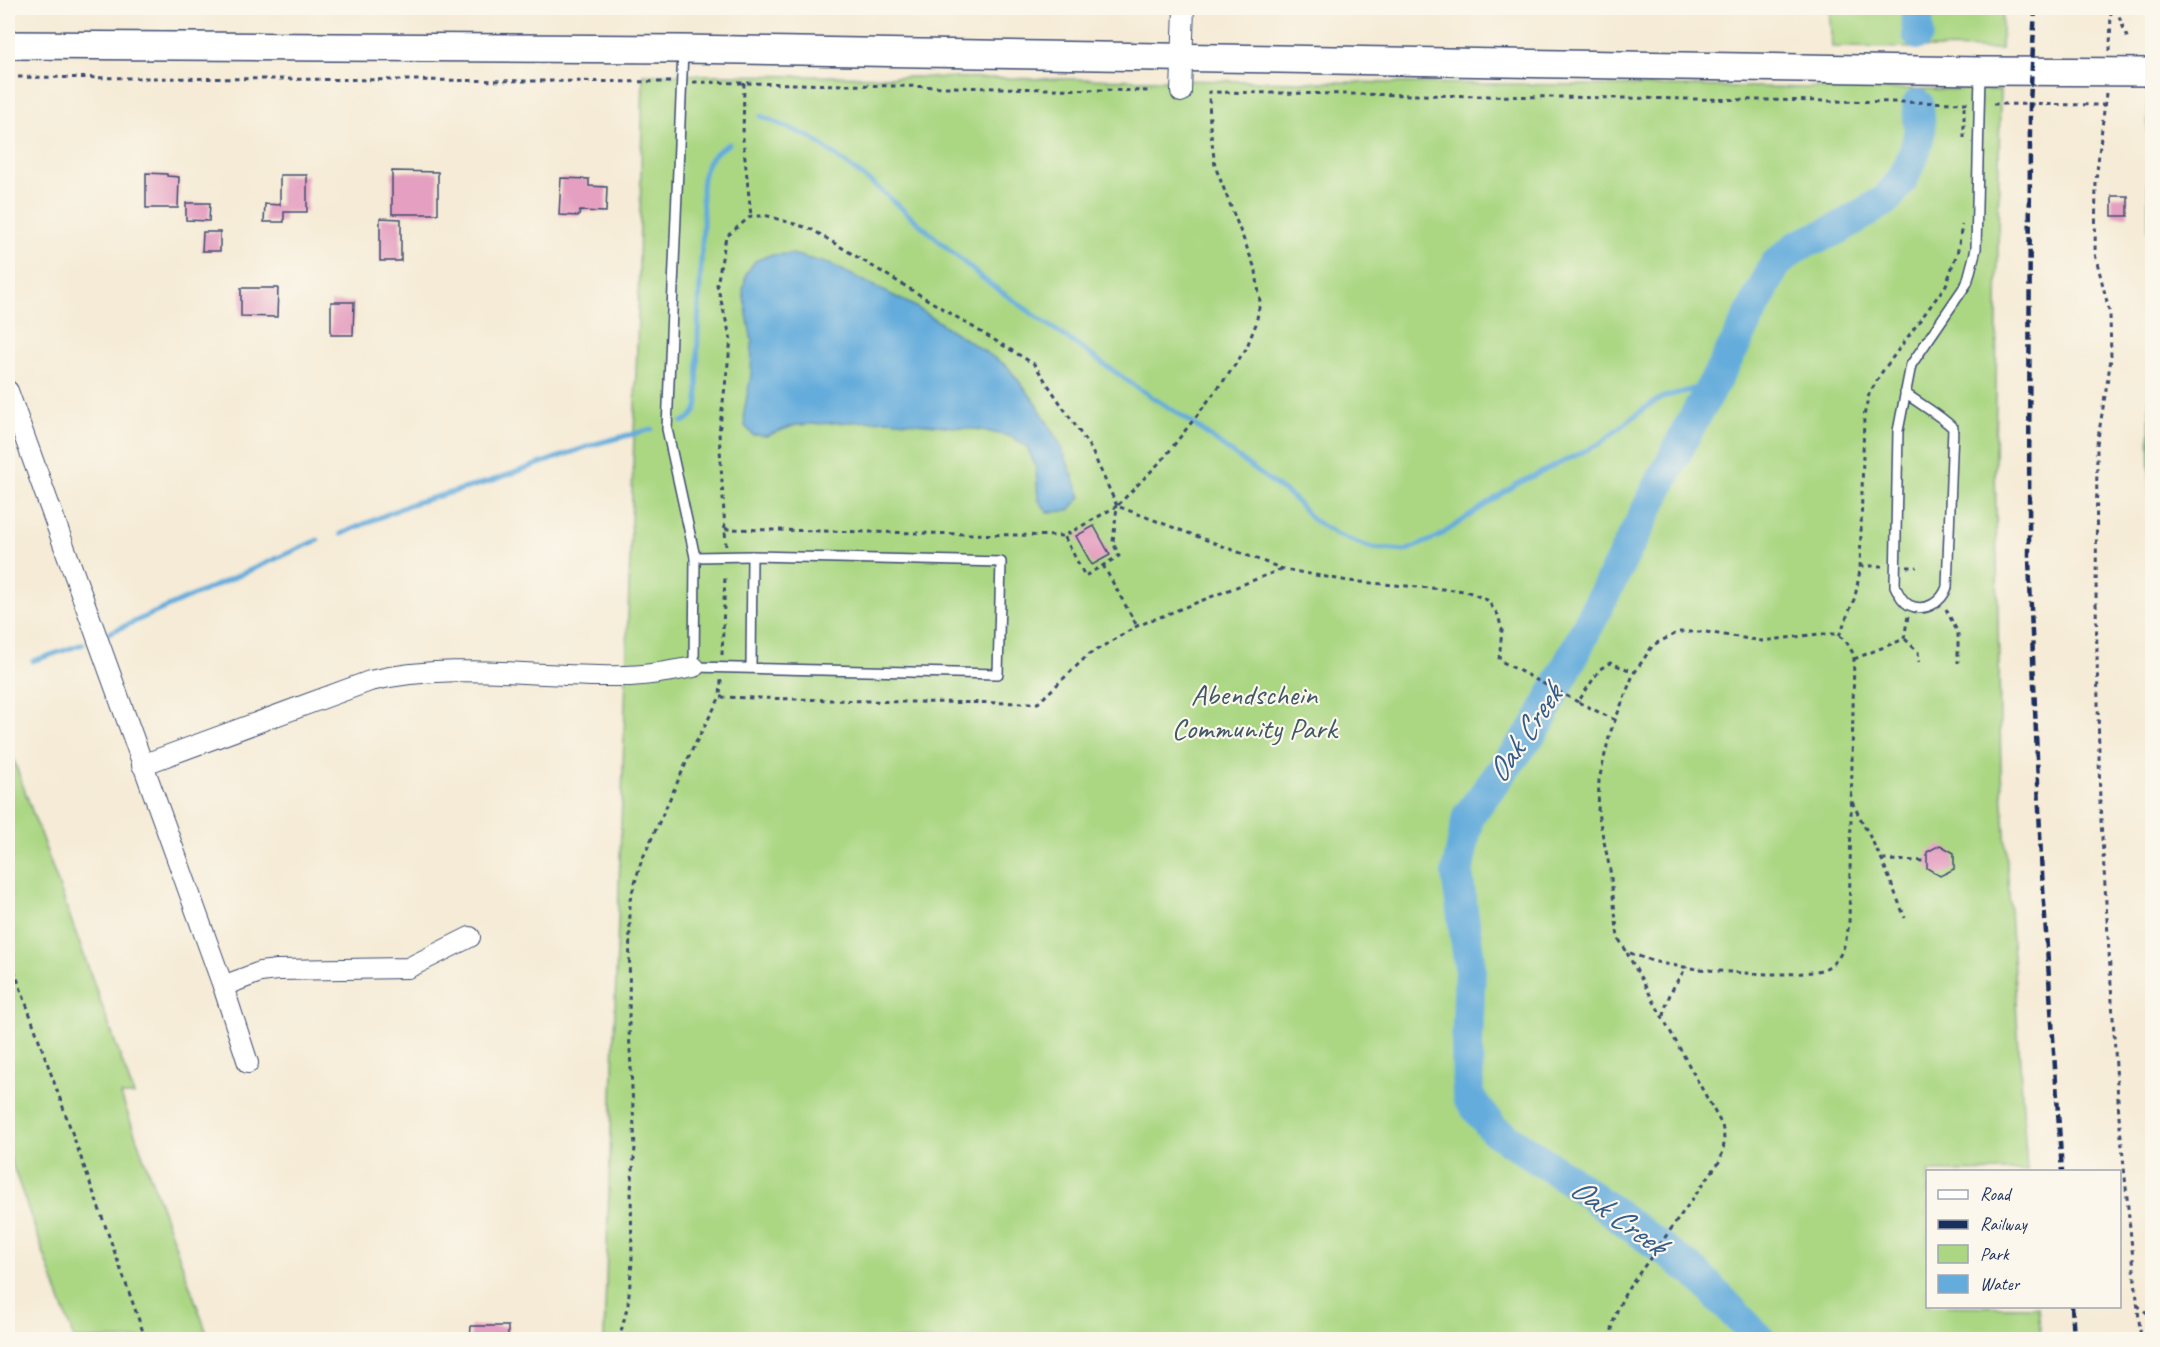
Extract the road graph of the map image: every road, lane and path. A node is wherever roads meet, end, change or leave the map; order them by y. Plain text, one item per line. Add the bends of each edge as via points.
1 (1184, 8) edge
2 (2116, 8) edge
3 (2128, 40) dead end
4 (8, 45) edge
5 (683, 49) junction
6 (1182, 58) junction
7 (1980, 71) junction
8 (2152, 72) edge
9 (9, 77) edge
10 (672, 82) dead end
11 (691, 82) dead end
12 (744, 83) junction
13 (1152, 91) dead end
14 (1181, 92) dead end
15 (1979, 104) junction
16 (751, 216) junction
17 (8, 391) edge
18 (1905, 393) junction
19 (1117, 506) junction
20 (725, 529) junction
21 (1064, 536) junction
22 (726, 548) dead end
23 (752, 556) junction
24 (694, 557) junction
25 (1103, 565) junction
26 (1937, 603) junction
27 (1910, 605) junction
28 (1137, 626) dead end
29 (1904, 639) junction
30 (1854, 658) junction
31 (1919, 662) dead end
32 (1958, 663) dead end
33 (693, 667) junction
34 (751, 668) junction
35 (1635, 672) junction
36 (720, 697) dead end
37 (1578, 702) junction
38 (1615, 720) junction
39 (142, 765) junction
40 (1851, 801) junction
41 (1882, 860) junction
42 (1927, 861) dead end
43 (1905, 918) dead end
44 (470, 937) dead end
45 (1627, 952) junction
46 (8, 953) edge
47 (1687, 967) junction
48 (223, 986) junction
49 (1663, 1018) junction
50 (248, 1063) dead end
51 (2137, 1305) junction
52 (2152, 1317) edge
53 (146, 1340) edge
54 (620, 1340) edge
55 (1611, 1340) edge
56 (2141, 1340) edge

1 - 6 street
2 - 3 path
4 - 5 street
5 - 6 street
5 - 24 lane via 667,429
6 - 7 street
6 - 14 street
7 - 8 street
7 - 15 lane
9 - 10 path
11 - 12 path
12 - 13 path
12 - 16 path via 743,139
15 - 18 lane via 1976,249 1967,283 1911,365
15 - 19 path via 1209,92 1215,166 1256,271 1260,302 1256,324 1246,349 1164,458
15 - 51 path via 2104,105 2096,180 2095,254 2110,314 2111,359 2097,444 2100,804 2119,1116
16 - 19 path via 768,216 811,230 1034,364 1091,449
16 - 20 path via 726,237 717,285 732,340 719,433
17 - 39 street
18 - 26 lane via 1953,428 1947,587
18 - 27 lane via 1898,431 1895,586
19 - 21 path
19 - 25 path via 1113,542 1119,555
19 - 37 path via 1283,569 1348,581 1466,591 1486,600 1498,615 1502,630 1500,660
20 - 21 path
20 - 22 path
21 - 25 path via 1085,576
23 - 24 lane
23 - 34 lane
23 - 34 lane via 1001,562 998,674
24 - 33 lane
25 - 28 path
26 - 27 lane via 1927,607
26 - 32 path via 1945,608 1958,633
27 - 29 path
29 - 30 path
29 - 31 path via 1918,652
30 - 35 path via 1846,641 1837,634 1762,641 1679,632 1653,645
30 - 40 path
33 - 34 lane
33 - 39 street via 627,676 472,671 395,675
35 - 37 path via 1610,663 1600,669
35 - 38 path
36 - 54 path via 641,862 630,900 632,1262
37 - 38 path
38 - 45 path via 1599,780 1598,813 1618,938
39 - 48 street
40 - 41 path
40 - 47 path via 1849,925 1843,953 1826,968 1804,974
41 - 42 path
41 - 43 path
44 - 48 street via 408,968 277,970
45 - 47 path
45 - 49 path
46 - 53 path
47 - 49 path via 1671,987
48 - 50 street
49 - 55 path via 1722,1125 1724,1152 1618,1306
51 - 52 path
51 - 56 path

